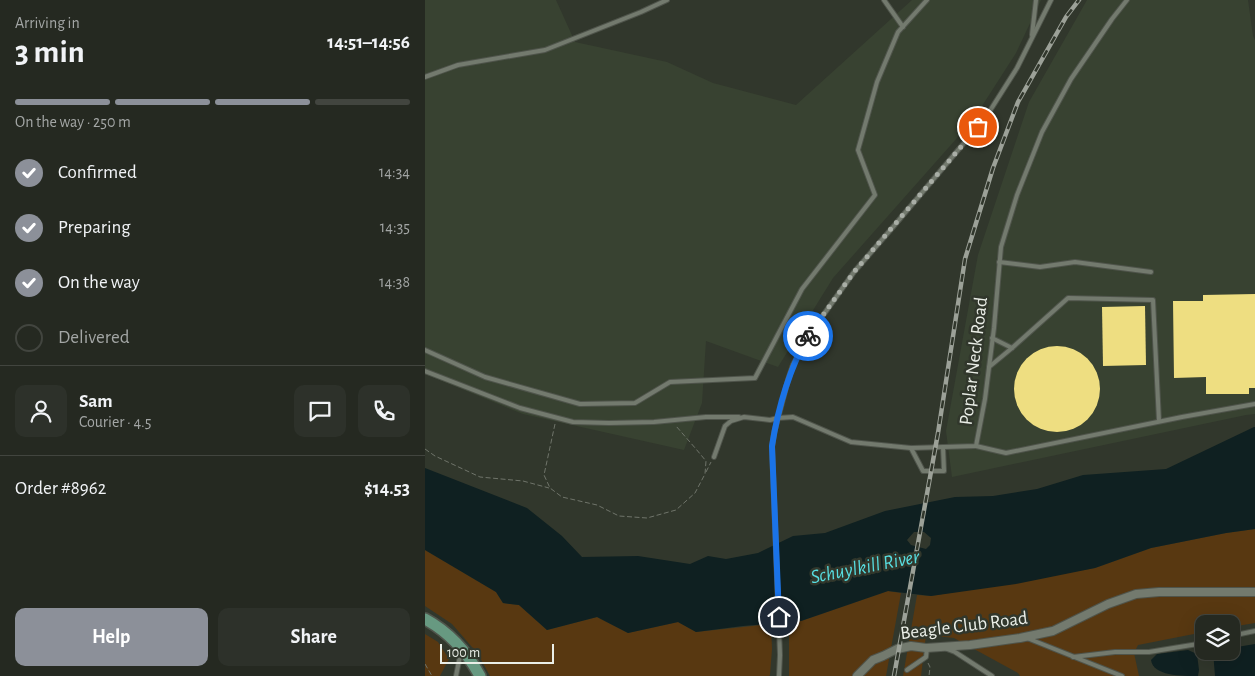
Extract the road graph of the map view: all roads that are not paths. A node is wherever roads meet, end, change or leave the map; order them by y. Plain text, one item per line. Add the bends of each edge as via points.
1 (667, 0) edge
2 (884, 0) edge
3 (927, 0) edge
4 (1036, 0) edge
5 (1051, 0) edge
6 (1127, 0) edge
7 (903, 27) junction
8 (1031, 40) junction
9 (425, 78) edge
10 (999, 262) junction
11 (1151, 272) dead end
12 (992, 338) junction
13 (1012, 348) junction
14 (425, 350) edge
15 (989, 367) junction
16 (425, 371) edge
17 (1255, 404) edge
18 (743, 417) junction
19 (778, 418) junction
20 (1159, 421) junction
21 (976, 446) junction
22 (943, 447) junction
23 (911, 448) junction
24 (714, 457) road end
25 (1255, 592) edge
26 (425, 619) edge
27 (1255, 631) edge
28 (1240, 634) edge
29 (1025, 637) junction
30 (1195, 644) edge
31 (942, 647) junction
32 (927, 648) junction
33 (462, 649) junction
34 (1073, 657) junction
35 (907, 670) dead end
36 (455, 676) edge
37 (480, 676) edge
38 (779, 676) edge
39 (857, 676) edge
40 (992, 676) edge
41 (1123, 676) edge

1 - 9 lane via 545,50 458,65
2 - 7 lane
3 - 7 lane
4 - 8 lane
5 - 8 lane
6 - 10 lane, Poplar Neck Road via 1071,79 1042,132 1017,195
7 - 14 lane via 877,82 858,150 875,196 802,289 755,378 670,382 635,403 580,404 485,377
8 - 19 lane via 986,117 857,268 813,329 793,366
10 - 11 lane via 1040,267 1075,262
10 - 12 lane, Poplar Neck Road
12 - 13 lane
12 - 15 lane, Poplar Neck Road
13 - 15 lane
13 - 20 lane via 1068,298 1153,300
15 - 21 lane, Poplar Neck Road
16 - 18 lane, Poplar Neck Road via 520,408 573,422
17 - 20 lane
18 - 19 lane, Poplar Neck Road
18 - 24 lane via 725,426
19 - 23 lane, Poplar Neck Road via 793,417 851,442
19 - 38 lane via 772,462
20 - 21 lane via 1006,453
21 - 22 lane, Poplar Neck Road
22 - 23 lane, Poplar Neck Road
22 - 23 lane via 944,471 923,471
25 - 29 street, Beagle Club Road via 1136,594 1053,631
26 - 33 main road
27 - 28 lane
29 - 31 street, Beagle Club Road
29 - 34 lane
30 - 34 lane via 1149,652
31 - 32 street, Beagle Club Road
31 - 40 lane
32 - 35 lane via 926,657
32 - 39 street, Beagle Club Road via 911,646 897,649 873,660
33 - 36 lane
33 - 37 main road
34 - 41 lane

